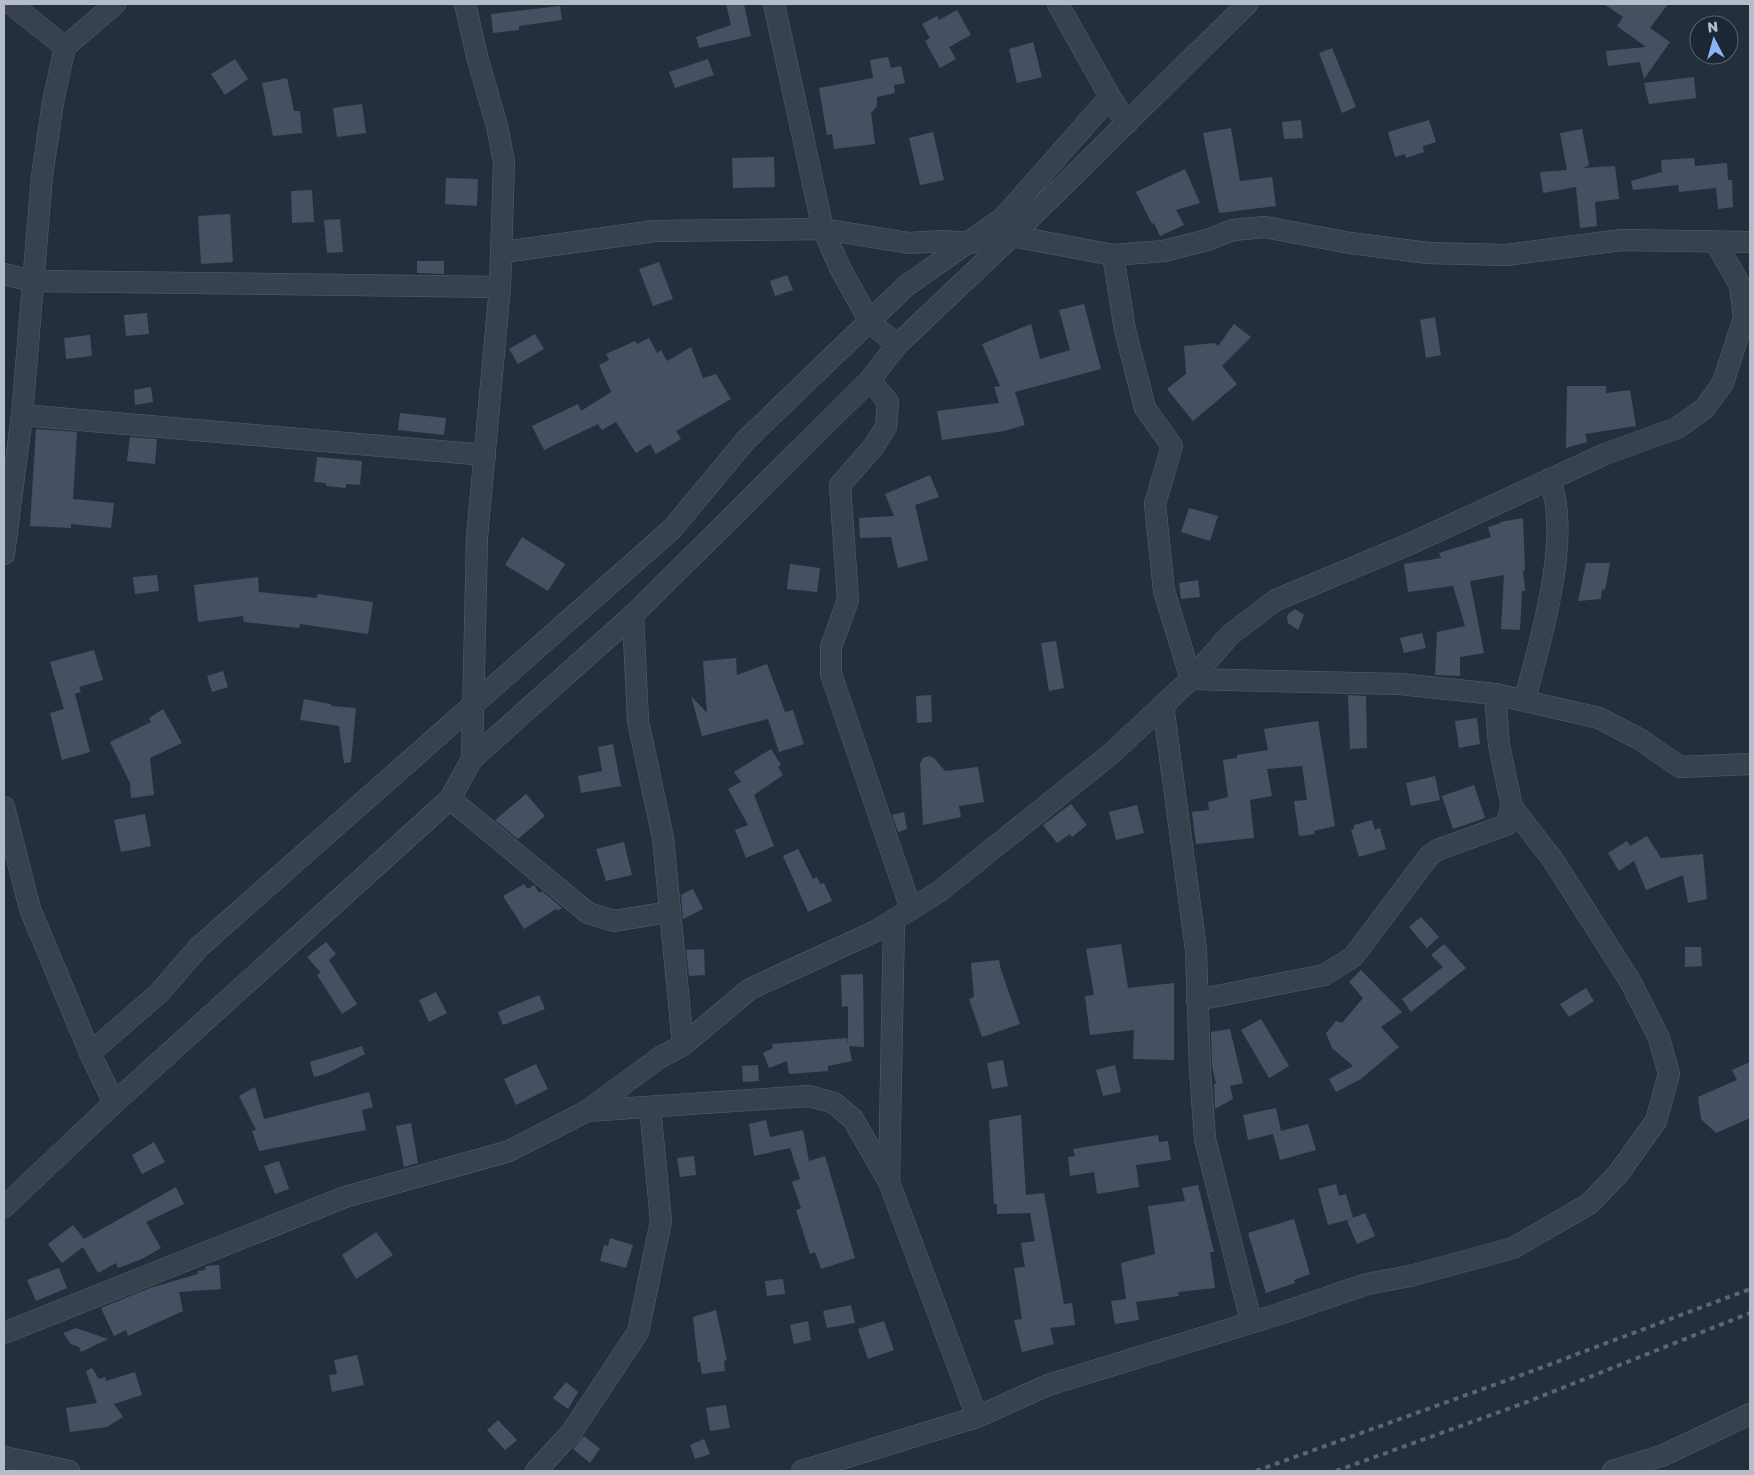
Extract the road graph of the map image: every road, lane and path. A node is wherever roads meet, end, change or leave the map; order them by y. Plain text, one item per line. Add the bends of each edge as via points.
1 (11, 4) edge
2 (115, 4) edge
3 (465, 4) edge
4 (774, 4) edge
5 (1058, 4) edge
6 (1247, 4) edge
7 (65, 47) junction
8 (1110, 97) junction
9 (1128, 123) junction
10 (823, 229) junction
11 (1012, 236) junction
12 (1750, 242) edge
13 (970, 243) junction
14 (1716, 243) junction
15 (503, 252) junction
16 (1113, 255) junction
17 (4, 274) edge
18 (32, 281) junction
19 (500, 287) junction
20 (870, 322) junction
21 (896, 345) junction
22 (870, 380) junction
23 (22, 415) junction
24 (485, 454) junction
25 (1549, 479) junction
26 (4, 554) edge
27 (633, 616) junction
28 (1190, 679) junction
29 (1495, 694) junction
30 (1525, 699) junction
31 (474, 703) junction
32 (1163, 705) junction
33 (472, 759) junction
34 (1750, 764) edge
35 (450, 799) junction
36 (4, 807) edge
37 (1512, 807) junction
38 (669, 912) junction
39 (903, 914) junction
40 (1197, 1000) junction
41 (683, 1045) junction
42 (90, 1053) junction
43 (114, 1103) junction
44 (650, 1107) junction
45 (587, 1111) junction
46 (889, 1182) junction
47 (4, 1207) edge
48 (1251, 1321) junction
49 (4, 1333) edge
50 (1750, 1414) edge
51 (977, 1417) junction
52 (4, 1457) edge
53 (69, 1471) edge
54 (536, 1471) edge
55 (802, 1471) edge
56 (1613, 1471) edge

1 - 7 street
2 - 7 street
3 - 15 street via 504,162
4 - 10 street
5 - 8 street
6 - 9 street
7 - 18 street via 42,176
8 - 9 street
8 - 13 street via 1003,218
9 - 11 street
10 - 13 street via 909,243
10 - 15 street via 655,231
10 - 20 street
11 - 13 street
11 - 16 street
11 - 21 street
12 - 14 street
13 - 20 street via 906,286
14 - 16 street via 1622,240 1506,255 1438,253 1350,243 1265,227 1233,230 1164,251
14 - 25 street via 1740,286 1744,318 1723,383 1704,409 1677,428
15 - 19 street
16 - 28 street via 1126,330 1145,408 1172,446 1155,504 1164,592
17 - 18 street
18 - 19 street
18 - 23 street
19 - 24 street
20 - 21 street
20 - 31 street via 746,440 672,529
21 - 22 street
22 - 27 street
22 - 39 street via 888,402 886,427 840,485 848,600 831,647 831,674
23 - 24 street
23 - 26 street
24 - 31 street via 477,537
25 - 28 street via 1412,543 1276,600 1231,634
25 - 30 street via 1557,508 1558,543 1543,630
27 - 33 street
27 - 38 street via 638,721 664,838
28 - 29 street via 1400,684
28 - 32 street
29 - 30 street
29 - 37 street via 1499,745
30 - 34 street via 1598,718 1641,740 1680,767
31 - 33 street
31 - 42 street via 199,947 159,993
32 - 39 street via 1112,753 940,891
32 - 40 street via 1196,950
33 - 35 street
35 - 38 street via 588,913 614,921
35 - 43 street
36 - 42 street via 30,909
37 - 40 street via 1506,825 1437,850 1429,856 1352,957 1324,975
37 - 48 street via 1553,860 1630,981 1659,1038 1669,1074 1656,1121 1632,1157 1589,1204 1512,1248 1410,1276 1367,1284
38 - 41 street
39 - 41 street via 876,931 750,989
39 - 46 street
40 - 48 street via 1205,1139
41 - 45 street via 658,1058
42 - 43 street
43 - 47 street
44 - 45 street
44 - 46 street via 809,1096 834,1104 853,1119
44 - 54 street via 660,1221 638,1332 571,1433
45 - 49 street via 509,1151 345,1197
46 - 51 street
48 - 51 street via 1048,1385
50 - 56 street via 1664,1455
51 - 55 street
52 - 53 street

